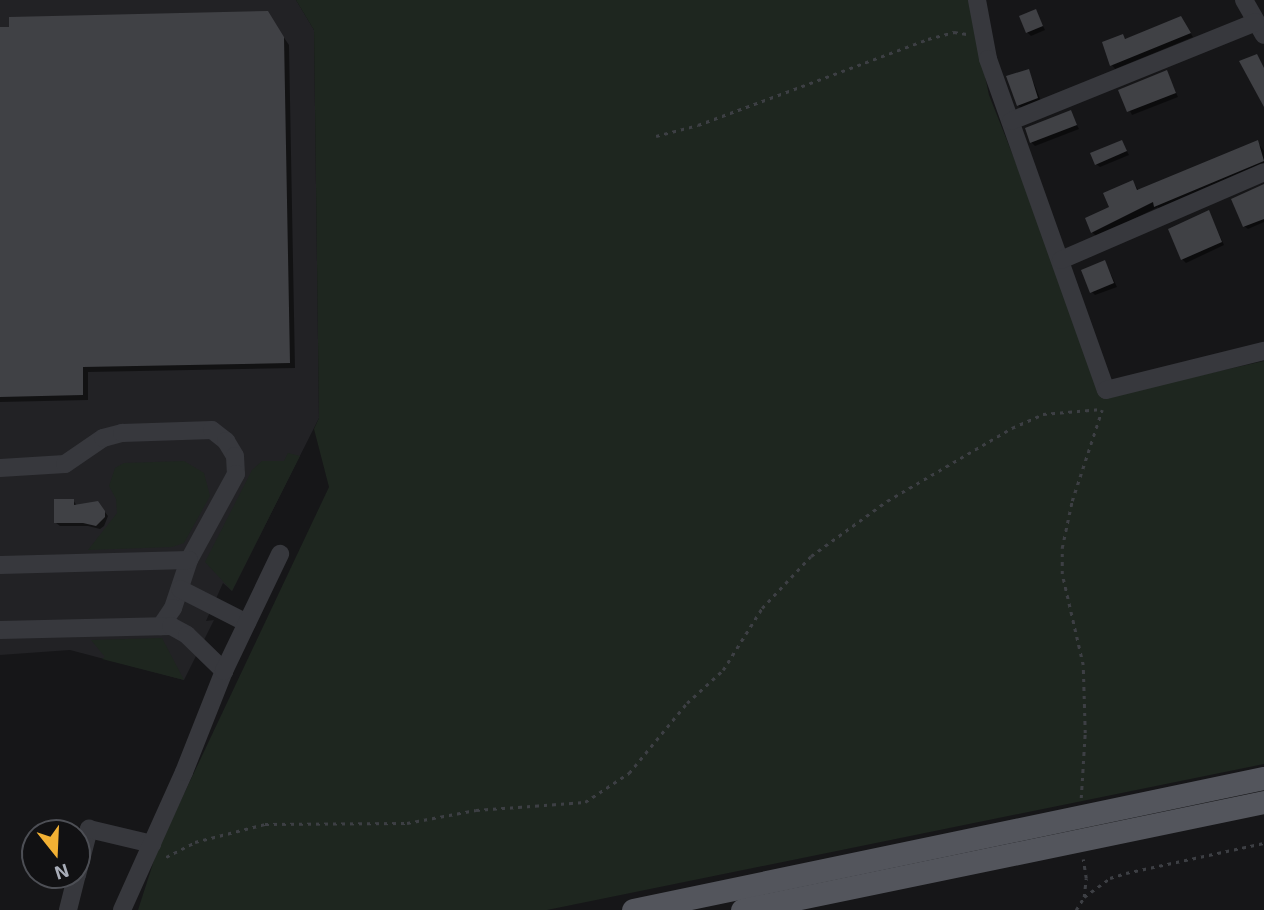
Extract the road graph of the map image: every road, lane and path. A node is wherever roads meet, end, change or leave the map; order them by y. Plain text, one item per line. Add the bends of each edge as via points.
1 (977, 0) edge
2 (1244, 0) edge
3 (1260, 28) edge
4 (984, 37) junction
5 (1011, 121) junction
6 (656, 136) dead end
7 (1264, 172) edge
8 (1061, 260) junction
9 (1264, 351) edge
10 (1106, 390) junction
11 (1102, 409) junction
12 (0, 468) edge
13 (280, 554) dead end
14 (189, 561) junction
15 (0, 565) edge
16 (180, 589) junction
17 (247, 622) junction
18 (161, 626) junction
19 (0, 629) edge
20 (224, 671) junction
21 (1264, 778) edge
22 (1264, 802) edge
23 (1080, 816) junction
24 (91, 829) edge
25 (1264, 843) edge
26 (152, 844) junction
27 (1082, 856) dead end
28 (140, 869) junction
29 (73, 889) edge
30 (1084, 897) junction
31 (68, 910) edge
32 (122, 910) edge
33 (633, 910) edge
34 (742, 910) edge
35 (1076, 910) edge

1 - 4 street
2 - 3 street
3 - 5 street
4 - 5 street
4 - 6 path via 954,32 928,38 698,125
5 - 8 street
7 - 8 street
8 - 10 street
9 - 10 street
10 - 11 path
11 - 23 path via 1072,500 1062,548 1062,574 1083,665
11 - 28 path via 1043,414 1012,428 887,501 811,556 762,608 723,670 687,703 629,773 585,802 476,810 407,823 265,824 195,842
12 - 14 street via 65,464 103,439 122,433 212,430 231,448 236,474
13 - 17 street
14 - 15 street
14 - 16 street
16 - 17 street
16 - 18 street
17 - 20 street
18 - 19 street
18 - 20 street via 179,630
20 - 26 street
21 - 23 main road
22 - 34 main road
23 - 33 main road
24 - 26 street
25 - 30 path via 1126,873 1110,878
26 - 28 street
27 - 30 path
28 - 32 street
29 - 31 street
30 - 35 path

